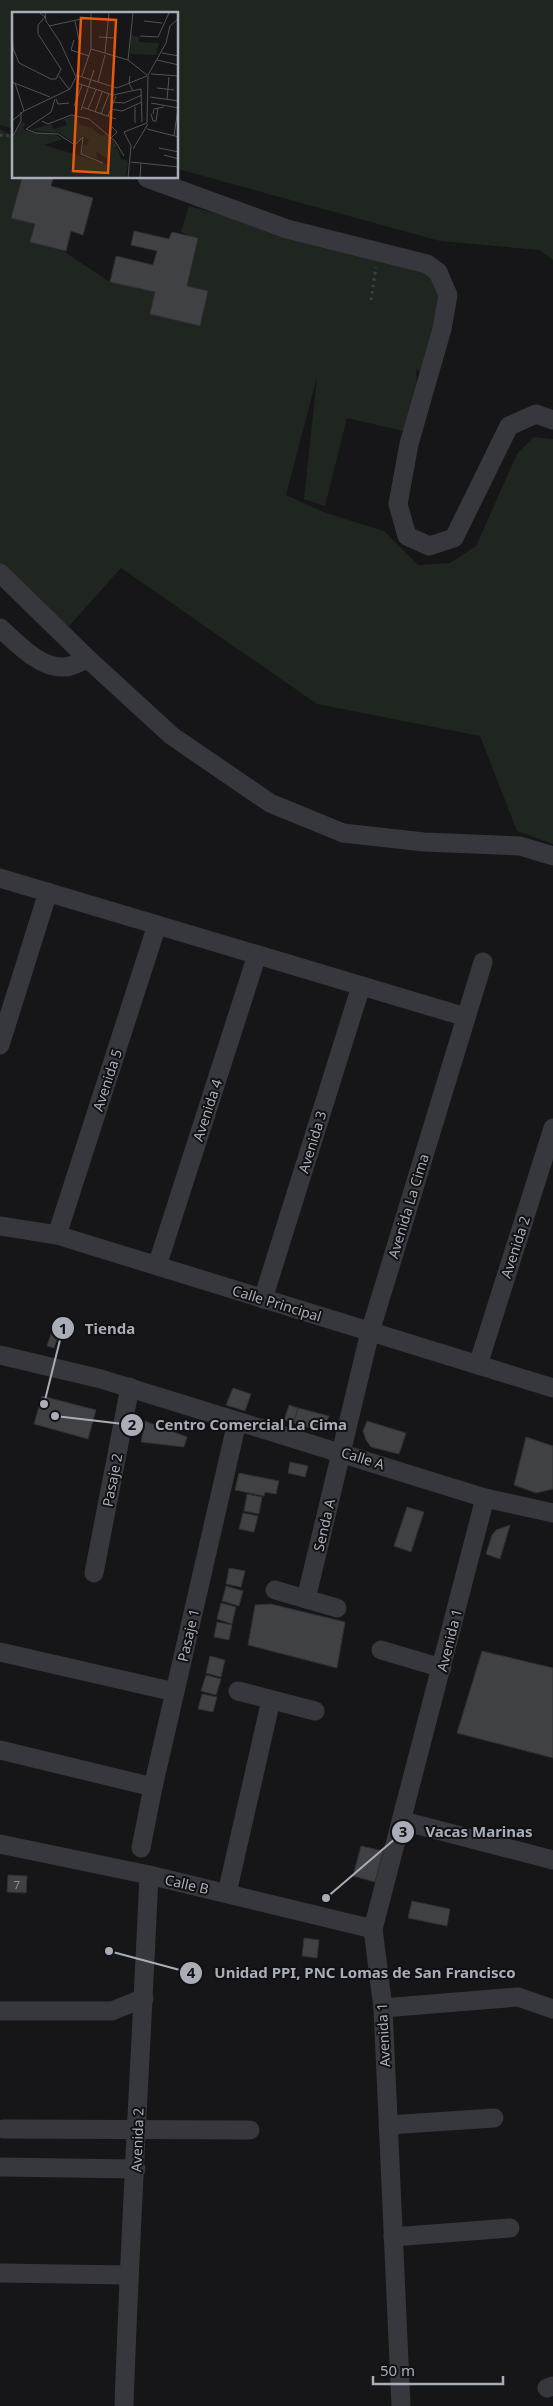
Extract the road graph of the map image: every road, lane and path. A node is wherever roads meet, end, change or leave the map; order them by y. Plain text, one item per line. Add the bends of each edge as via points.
1 (149, 179) edge
2 (378, 252) junction
3 (372, 300) dead end
4 (553, 420) edge
5 (0, 573) edge
6 (0, 628) edge
7 (88, 659) junction
8 (553, 856) edge
9 (0, 878) edge
10 (48, 892) junction
11 (157, 925) junction
12 (257, 955) junction
13 (483, 962) dead end
14 (361, 986) junction
15 (5, 1010) edge
16 (466, 1017) junction
17 (0, 1045) edge
18 (553, 1128) edge
19 (0, 1226) edge
20 (57, 1235) junction
21 (157, 1266) junction
22 (263, 1299) junction
23 (370, 1332) junction
24 (0, 1355) edge
25 (478, 1365) junction
26 (130, 1388) junction
27 (553, 1388) edge
28 (237, 1422) junction
29 (340, 1451) junction
30 (485, 1498) junction
31 (553, 1513) edge
32 (94, 1573) dead end
33 (275, 1590) dead end
34 (306, 1599) junction
35 (337, 1608) dead end
36 (381, 1650) dead end
37 (0, 1652) edge
38 (442, 1668) junction
39 (238, 1691) dead end
40 (175, 1692) junction
41 (271, 1700) junction
42 (315, 1711) dead end
43 (0, 1750) edge
44 (152, 1786) junction
45 (403, 1821) junction
46 (0, 1844) edge
47 (141, 1848) dead end
48 (553, 1860) edge
49 (149, 1875) junction
50 (228, 1894) junction
51 (373, 1929) junction
52 (144, 1998) junction
53 (383, 2008) junction
54 (553, 2009) edge
55 (0, 2011) edge
56 (494, 2118) dead end
57 (388, 2125) junction
58 (4, 2129) dead end
59 (137, 2130) junction
60 (250, 2130) dead end
61 (0, 2168) edge
62 (136, 2169) junction
63 (510, 2228) dead end
64 (393, 2237) junction
65 (0, 2273) edge
66 (128, 2276) junction
67 (124, 2406) edge
68 (401, 2406) edge

1 - 2 street via 287,229
2 - 3 path
2 - 4 street via 426,264 438,272 448,294 442,329 409,444 398,504 407,536 429,546 454,538 509,426 536,414
5 - 7 street
6 - 7 street via 37,659 60,668
7 - 8 street via 172,736 270,803 343,833 424,842 520,846
9 - 10 street
10 - 11 street
10 - 15 street
11 - 12 street
11 - 20 street, Avenida 5
12 - 14 street
12 - 21 street, Avenida 4
13 - 16 street, Avenida La Cima
14 - 16 street
14 - 22 street, Avenida 3
15 - 17 street
16 - 23 street, Avenida La Cima
18 - 25 street, Avenida 2
19 - 20 street, Calle Principal
20 - 21 street, Calle Principal
21 - 22 street, Calle Principal
22 - 23 street, Calle Principal
23 - 25 street, Calle Principal
23 - 29 street, Avenida La Cima
24 - 26 street, Calle A
25 - 27 street, Calle Principal
26 - 28 street, Calle A
26 - 32 street, Pasaje 2
28 - 29 street, Calle A
28 - 40 street, Pasaje 1
29 - 30 street, Calle A
29 - 34 street, Senda A
30 - 31 street, Calle A
30 - 38 street, Avenida 1
33 - 34 street
34 - 35 street
36 - 38 street
37 - 40 street
38 - 45 street, Avenida 1
39 - 41 street
40 - 44 street, Pasaje 1
41 - 42 street
41 - 50 street
43 - 44 street
44 - 47 street, Pasaje 1
45 - 48 street
45 - 51 street, Avenida 1
46 - 49 street, Calle B
49 - 50 street, Calle B
49 - 52 street, Avenida 2
50 - 51 street, Calle B
51 - 53 street, Avenida 1
52 - 55 street via 112,2011
52 - 59 street, Avenida 2
53 - 54 street via 518,1997
53 - 57 street, Avenida 1
56 - 57 street
57 - 64 street, Avenida 1
58 - 59 street
59 - 60 street
59 - 62 street, Avenida 2
61 - 62 street
62 - 66 street, Avenida 2
63 - 64 street
64 - 68 street, Avenida 1
65 - 66 street
66 - 67 street, Avenida 2

